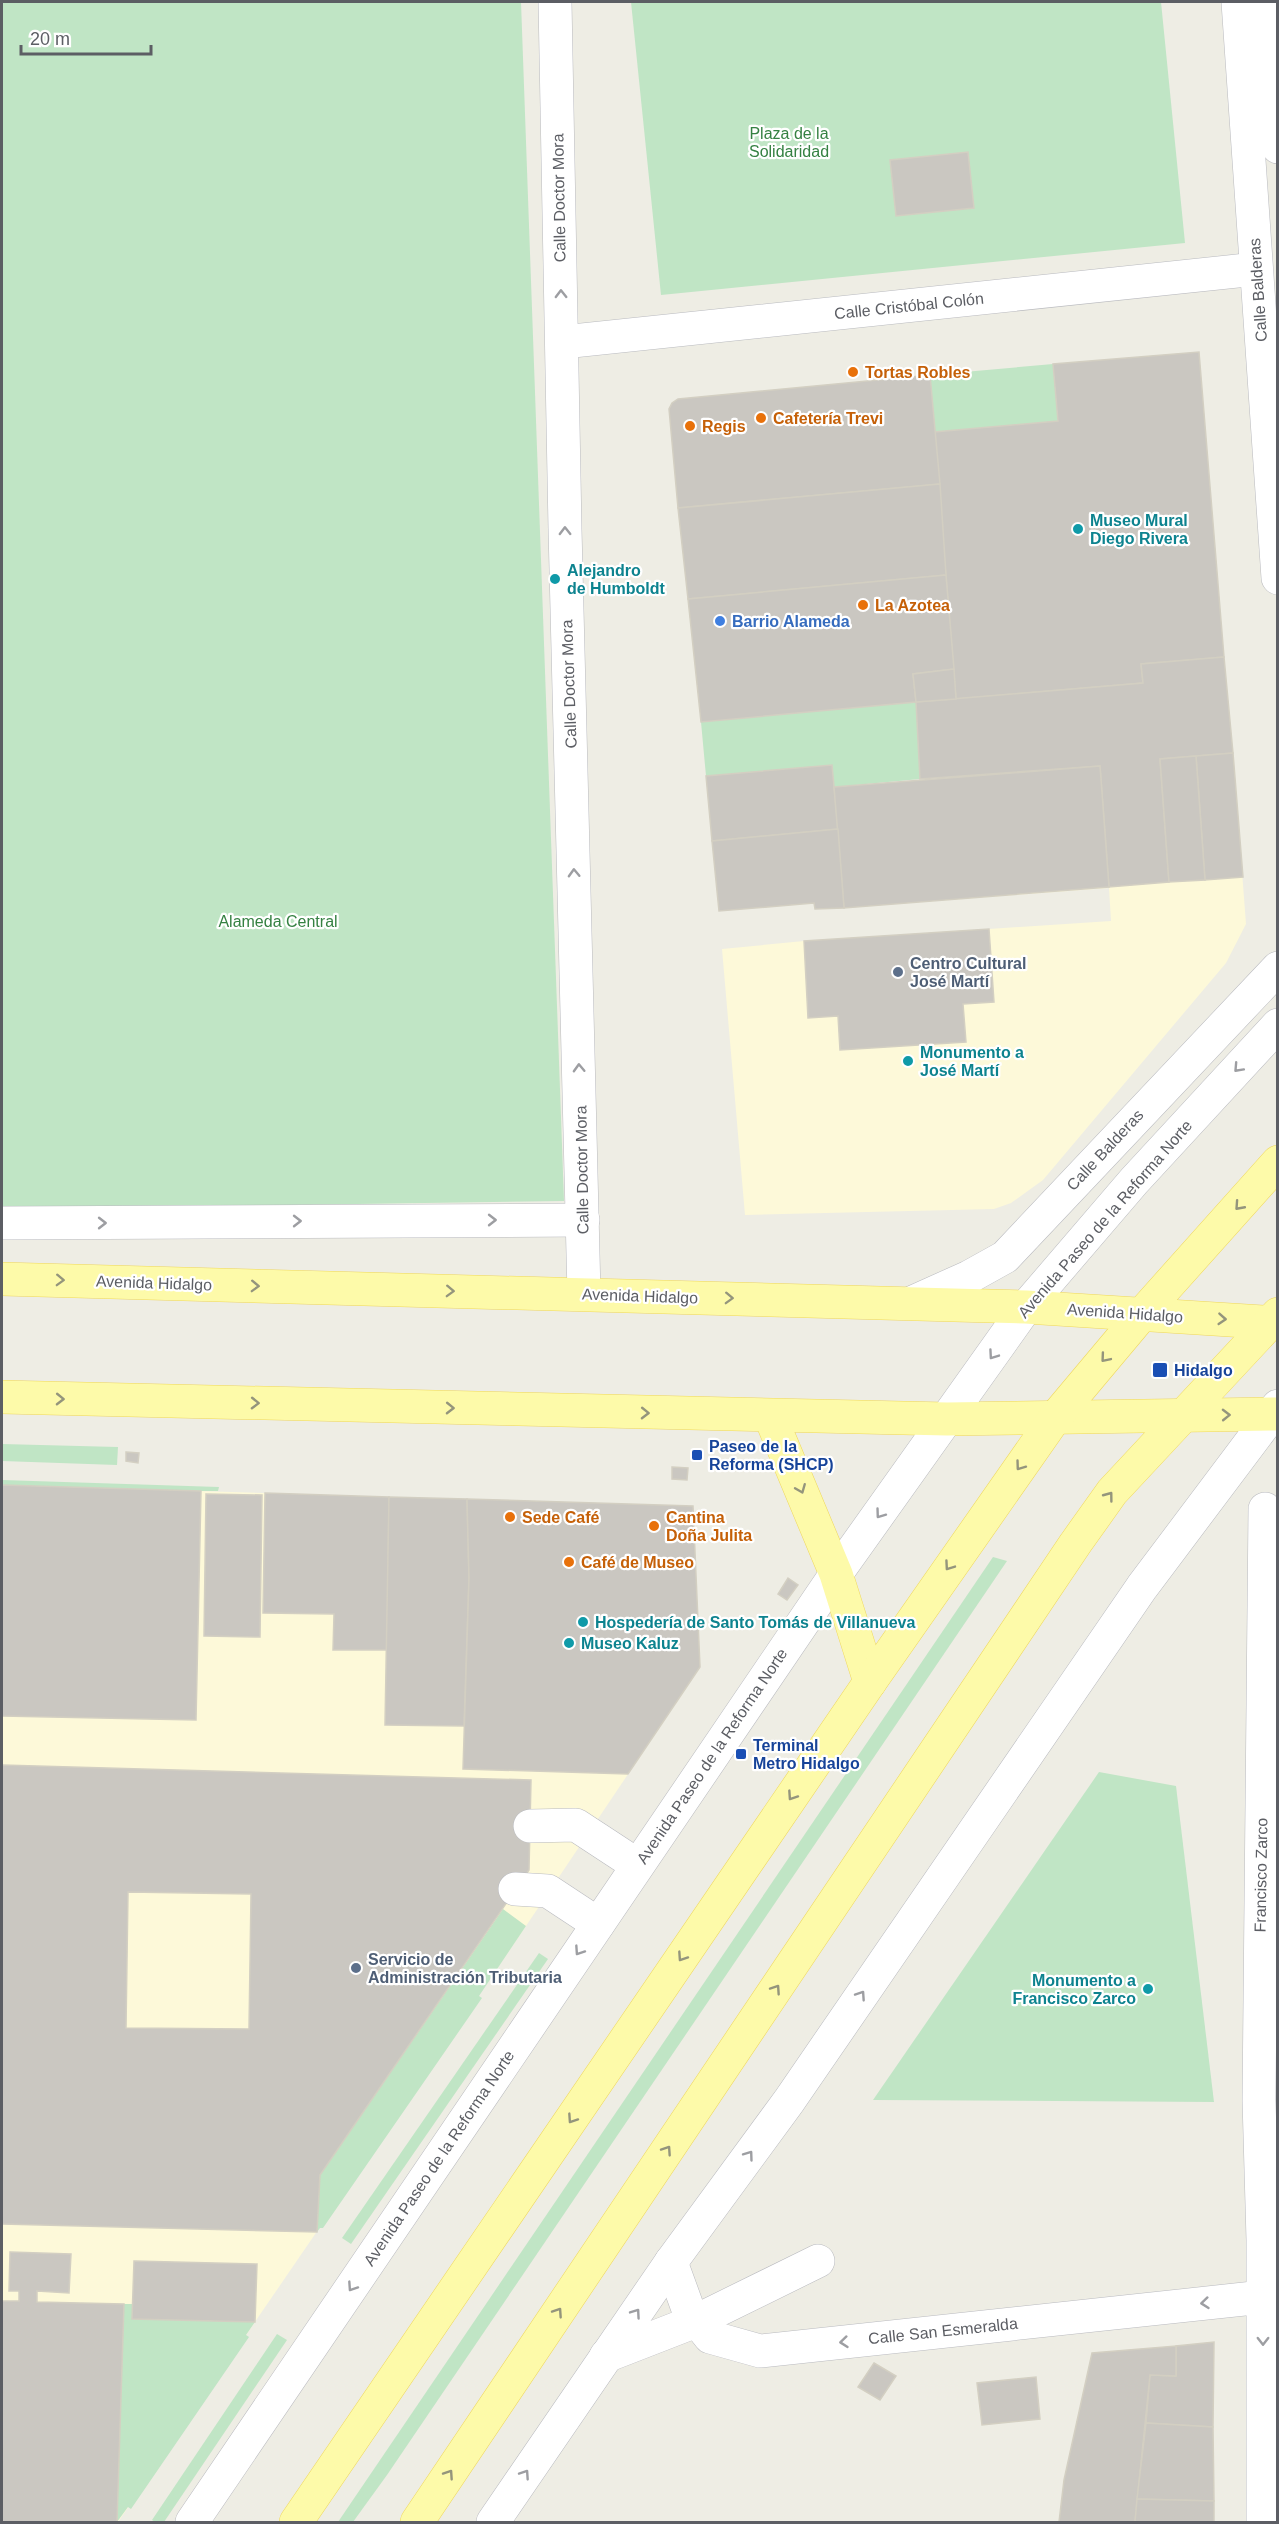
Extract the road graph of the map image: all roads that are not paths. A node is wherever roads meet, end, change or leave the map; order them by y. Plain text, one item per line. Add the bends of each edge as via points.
1 (555, 2) edge
2 (1238, 2) edge
3 (1267, 2) edge
4 (1278, 147) edge
5 (1256, 269) junction
6 (562, 342) junction
7 (1278, 578) edge
8 (1278, 968) edge
9 (1278, 1025) edge
10 (1278, 1162) edge
11 (583, 1220) junction
12 (2, 1224) edge
13 (2, 1279) edge
14 (584, 1294) junction
15 (911, 1303) junction
16 (1026, 1307) junction
17 (1143, 1313) junction
18 (1275, 1320) edge
19 (2, 1397) edge
20 (1275, 1411) edge
21 (770, 1416) junction
22 (1182, 1416) junction
23 (947, 1419) junction
24 (1054, 1419) junction
25 (1265, 1509) dead end
26 (836, 1574) junction
27 (870, 1682) junction
28 (530, 1826) dead end
29 (637, 1865) junction
30 (515, 1889) dead end
31 (598, 1924) junction
32 (1270, 2240) edge
33 (818, 2261) dead end
34 (671, 2262) junction
35 (1263, 2297) junction
36 (696, 2321) junction
37 (606, 2356) junction
38 (1270, 2464) edge
39 (192, 2523) edge
40 (296, 2523) edge
41 (417, 2523) edge
42 (492, 2523) edge
43 (1263, 2523) edge

6 -> 1 street, Calle Doctor Mora
2 - 5 street, Calle Balderas
3 - 4 street
5 - 6 street, Calle Cristóbal Colón
5 - 7 street, Calle Balderas
11 -> 6 street, Calle Doctor Mora
8 - 15 street, Calle Balderas via 1005,1257
9 -> 16 street, Avenida Paseo de la Reforma Norte via 1134,1181
10 -> 17 main road
12 -> 11 street
11 - 14 street, Calle Doctor Mora
13 -> 14 main road, Avenida Hidalgo
14 -> 15 main road, Avenida Hidalgo
15 - 16 main road, Avenida Hidalgo
16 - 17 main road, Avenida Hidalgo
16 -> 23 street, Avenida Paseo de la Reforma Norte
17 -> 18 main road, Avenida Hidalgo
17 -> 24 main road
18 - 22 main road
19 -> 21 main road
22 -> 20 main road
34 -> 20 street via 789,2101 1142,1587
21 - 23 main road
21 -> 26 main road
22 - 24 main road
41 -> 22 main road via 1075,1544 1112,1491
23 - 24 main road
23 -> 26 street, Avenida Paseo de la Reforma Norte
24 -> 27 main road
25 - 32 street, Francisco Zarco via 1259,2088
26 - 27 main road
26 - 29 street, Avenida Paseo de la Reforma Norte
27 -> 40 main road
28 - 29 street via 576,1825
29 - 31 street, Avenida Paseo de la Reforma Norte
30 - 31 street via 548,1891
31 -> 39 street, Avenida Paseo de la Reforma Norte
32 - 35 street, Francisco Zarco
33 - 36 street
34 - 36 street, Calle San Esmeralda
37 -> 34 street
35 -> 36 street, Calle San Esmeralda via 760,2351 710,2337
35 -> 38 street, Francisco Zarco
36 - 37 street
42 -> 37 street
38 - 43 street, Francisco Zarco

